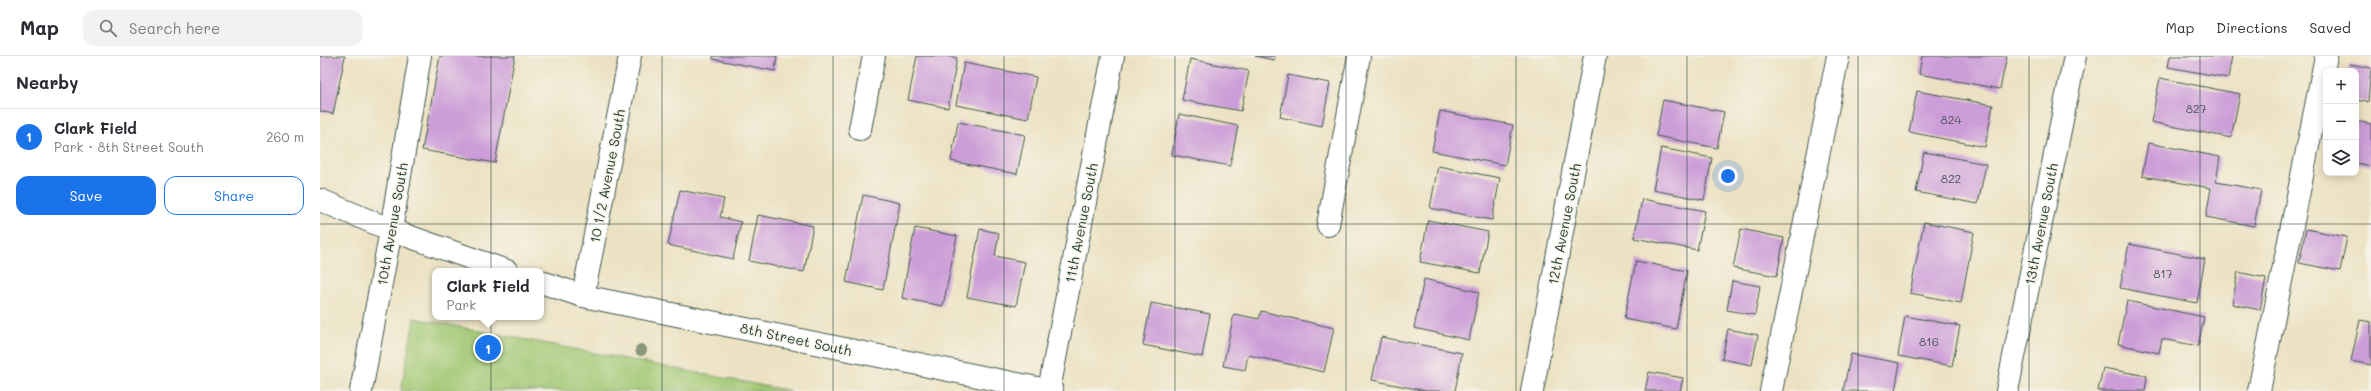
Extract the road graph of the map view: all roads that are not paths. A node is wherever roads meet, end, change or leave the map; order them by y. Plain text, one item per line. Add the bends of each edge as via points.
1 (420, 56) edge
2 (630, 56) edge
3 (874, 56) edge
4 (1113, 56) edge
5 (1359, 56) edge
6 (1595, 56) edge
7 (1838, 56) edge
8 (2075, 56) edge
9 (2326, 56) edge
10 (860, 129) dead end
11 (320, 200) edge
12 (1328, 225) dead end
13 (392, 230) junction
14 (499, 268) edge
15 (544, 283) edge
16 (583, 296) junction
17 (361, 391) edge
18 (1050, 391) edge
19 (1532, 391) edge
20 (1771, 391) edge
21 (2008, 391) edge
22 (2259, 391) edge

1 - 13 street, 10th Avenue South
2 - 16 street, 10 1/2 Avenue South
3 - 10 street
4 - 18 street, 11th Avenue South
5 - 12 street
6 - 19 street, 12th Avenue South
7 - 20 street
8 - 21 street, 13th Avenue South
9 - 22 street
11 - 13 street
13 - 14 street
13 - 17 street, 10th Avenue South
15 - 16 street, 8th Street South
16 - 18 street, 8th Street South

